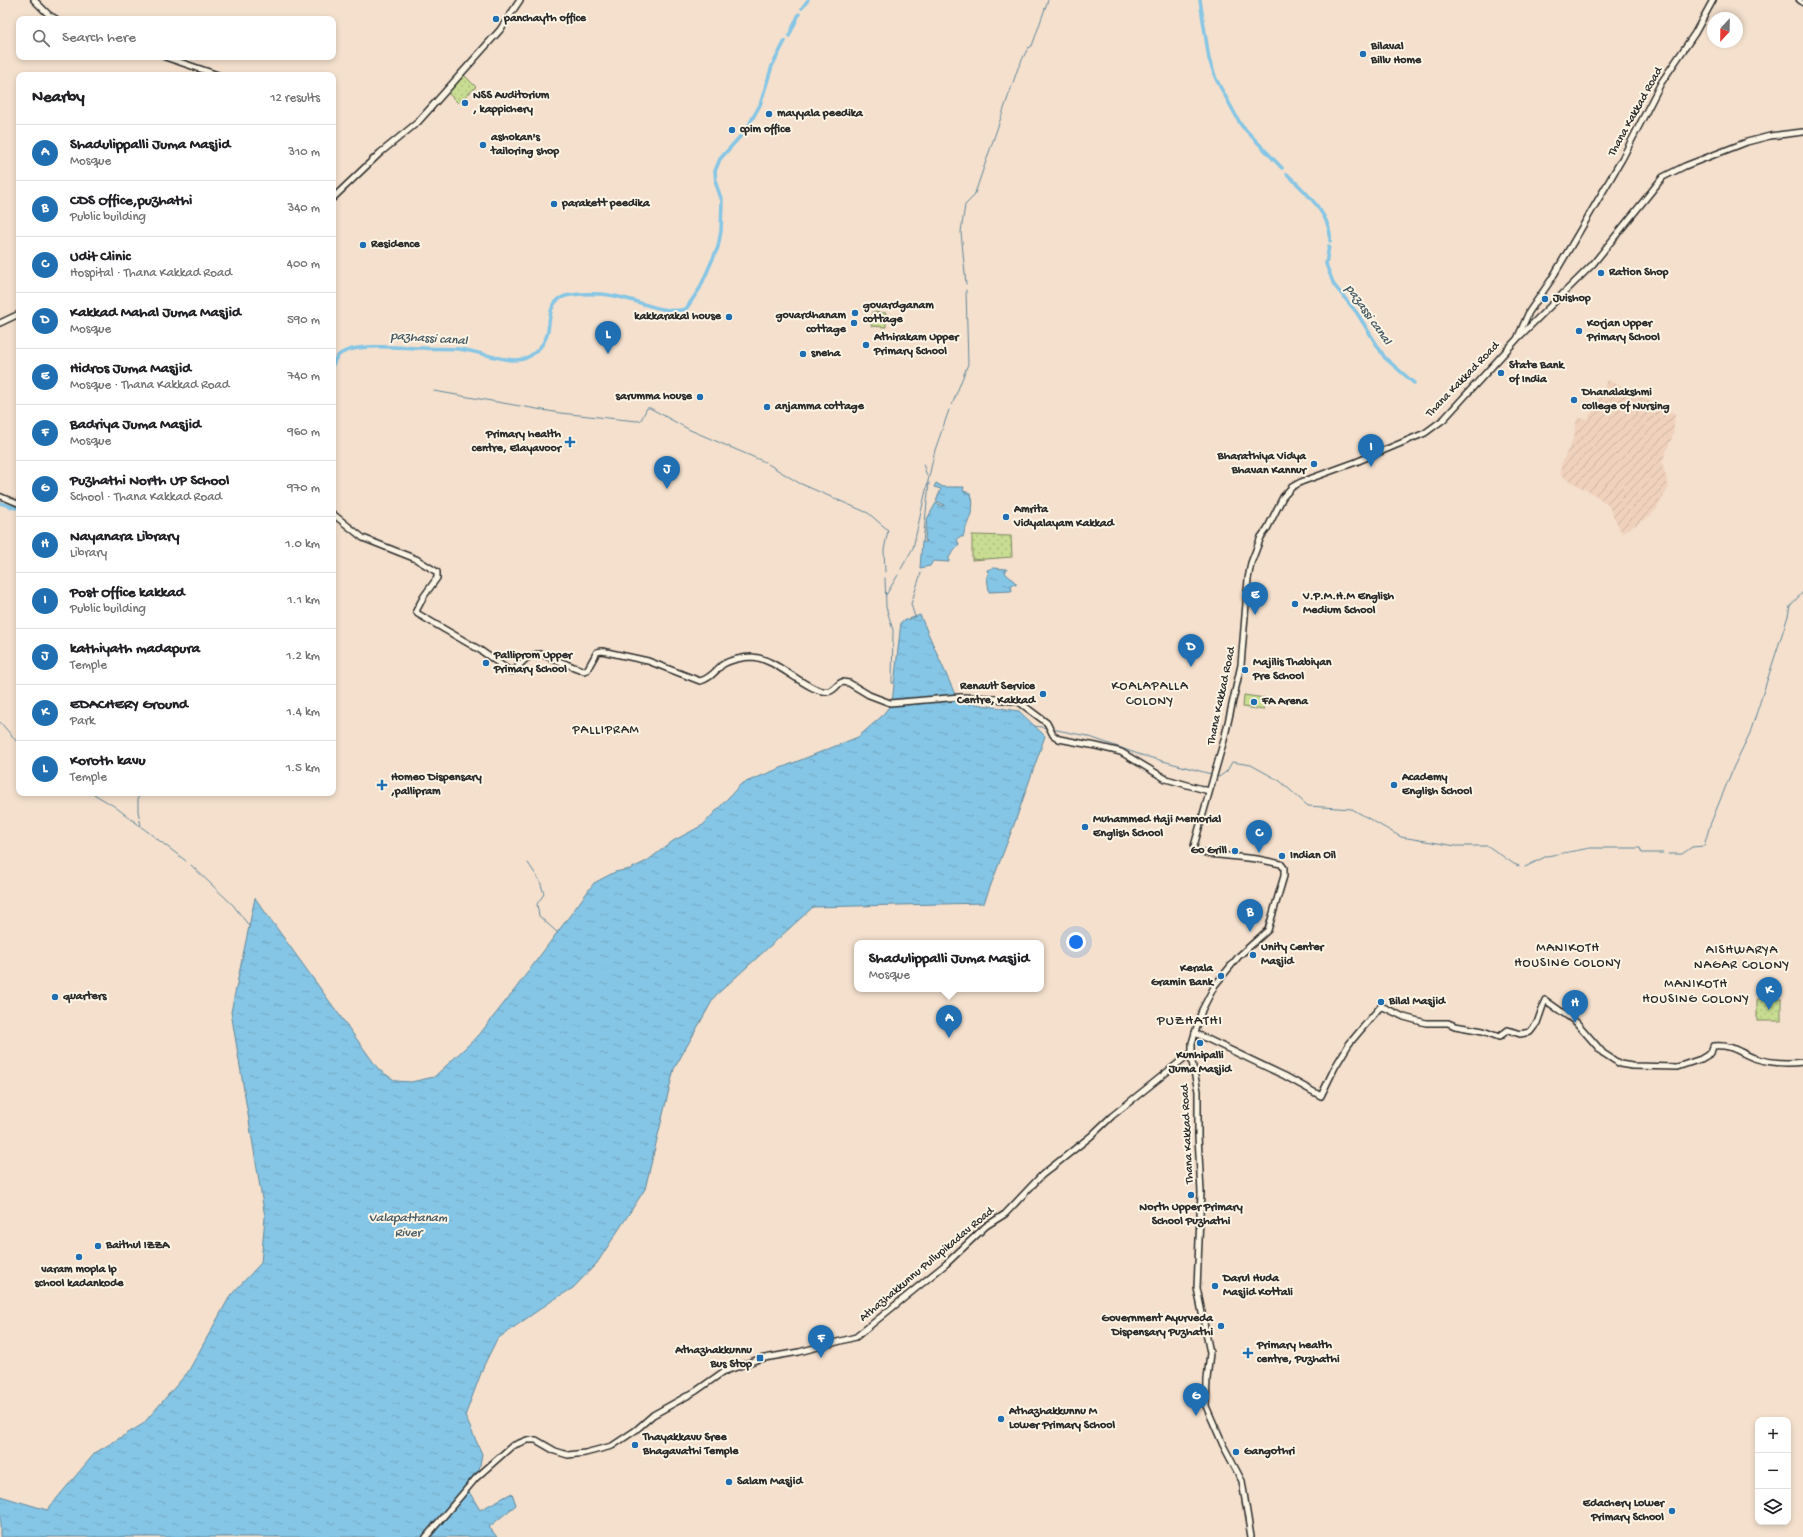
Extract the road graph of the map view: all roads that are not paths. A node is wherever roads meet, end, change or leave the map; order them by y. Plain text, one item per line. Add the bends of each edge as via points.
1 (34, 0) edge
2 (520, 0) edge
3 (1713, 0) edge
4 (1799, 0) edge
5 (1803, 3) edge
6 (51, 16) edge
7 (174, 60) edge
8 (209, 72) edge
9 (1803, 132) edge
10 (336, 195) edge
11 (16, 315) edge
12 (0, 323) edge
13 (1517, 339) junction
14 (0, 496) edge
15 (16, 503) edge
16 (336, 516) edge
17 (1209, 791) junction
18 (1195, 1033) junction
19 (1192, 1052) junction
20 (1803, 1062) edge
21 (426, 1537) edge
22 (1251, 1537) edge

1 - 6 main road
2 - 10 main road via 500,30 418,122 380,153
3 - 13 main road, Thana Kakkad Road via 1695,33 1661,83 1622,159 1529,312
4 - 5 street
7 - 8 main road
9 - 13 main road via 1747,142 1663,177 1593,264
11 - 12 main road
13 - 17 main road, Thana Kakkad Road via 1444,418 1425,433 1301,482 1283,497 1261,537 1251,563 1241,665
14 - 15 street
16 - 17 main road via 363,538 416,559 437,572 437,578 416,612 510,671 514,671 533,654 541,654 584,671 597,652 602,651 648,661 700,681 707,679 725,664 752,657 774,664 819,690 832,690 843,682 886,702 960,697 1019,702 1044,720 1056,738 1121,752 1166,779
17 - 18 main road, Thana Kakkad Road via 1194,850 1280,864 1284,868 1284,876 1268,930 1218,981 1202,1010
18 - 19 main road, Thana Kakkad Road
18 - 20 main road via 1321,1096 1334,1067 1349,1044 1382,1006 1404,1017 1426,1023 1448,1023 1499,1037 1508,1030 1520,1034 1530,1032 1537,1023 1545,1000 1576,1022 1602,1053 1620,1064 1677,1067 1701,1059 1711,1053 1713,1046 1725,1044 1754,1058 1779,1063
19 - 21 main road, Athazhakkunnu Pullupikadav Road via 1042,1175 1005,1214 986,1226 946,1264 856,1337 799,1352 759,1359 723,1372 696,1391 653,1415 612,1446 568,1455 536,1440 527,1440 512,1446 480,1474
19 - 22 main road, Thana Kakkad Road via 1198,1090 1201,1192 1197,1288 1210,1353 1206,1406 1242,1481

